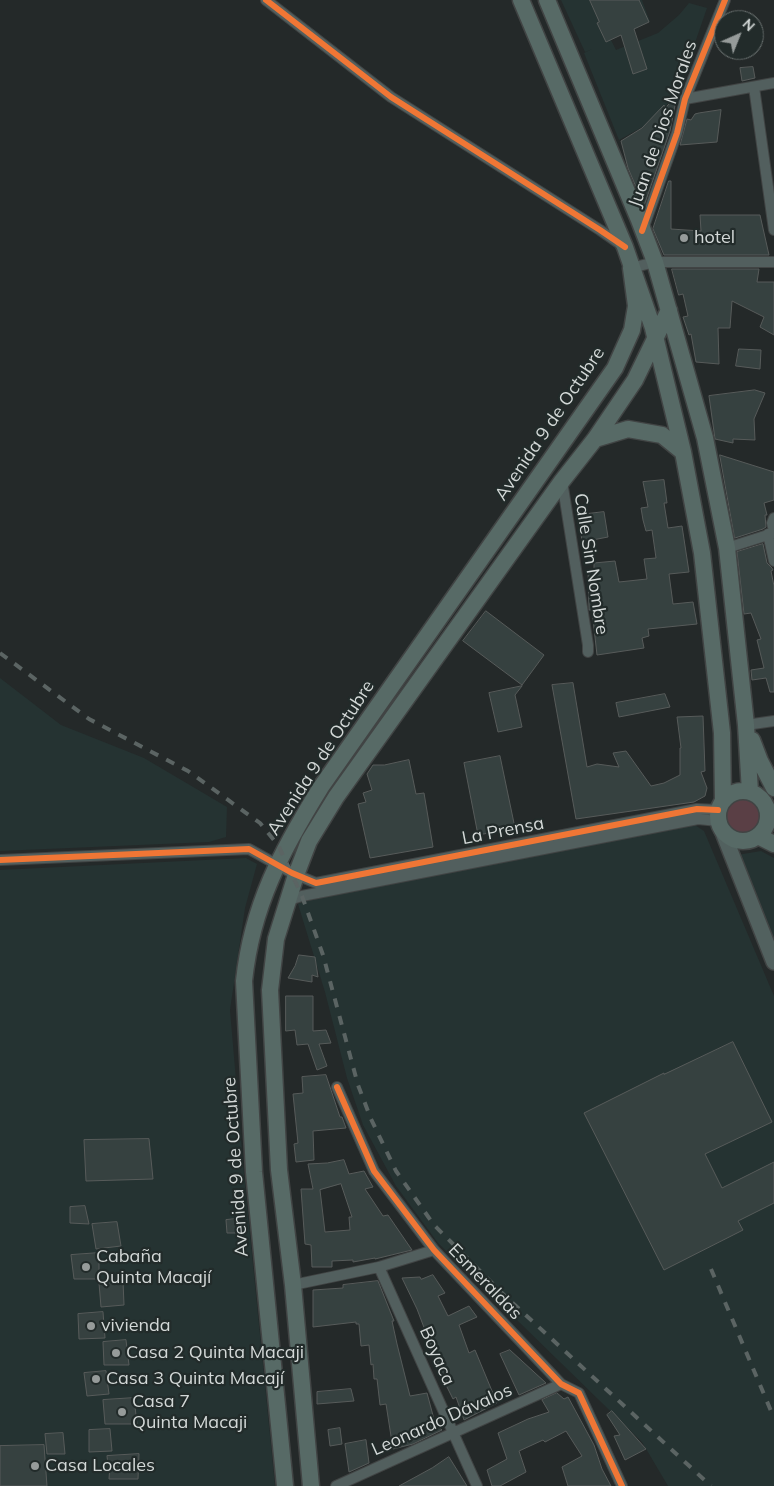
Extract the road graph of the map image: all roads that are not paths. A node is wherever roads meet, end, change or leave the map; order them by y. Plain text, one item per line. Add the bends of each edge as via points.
1 (266, 0) edge
2 (521, 0) edge
3 (547, 0) edge
4 (726, 0) edge
5 (774, 83) edge
6 (754, 87) junction
7 (685, 99) junction
8 (774, 230) edge
9 (642, 231) junction
10 (625, 248) junction
11 (655, 262) junction
12 (774, 262) edge
13 (631, 268) junction
14 (669, 310) junction
15 (655, 336) junction
16 (594, 439) junction
17 (683, 452) junction
18 (562, 481) junction
19 (774, 518) edge
20 (772, 532) edge
21 (727, 548) junction
22 (774, 561) edge
23 (588, 652) dead end
24 (774, 721) edge
25 (746, 725) junction
26 (774, 788) edge
27 (750, 792) junction
28 (771, 813) edge
29 (720, 815) junction
30 (758, 836) junction
31 (774, 844) edge
32 (0, 860) edge
33 (277, 864) junction
34 (296, 875) junction
35 (289, 900) junction
36 (774, 962) edge
37 (337, 1088) dead end
38 (434, 1250) junction
39 (379, 1267) junction
40 (293, 1285) junction
41 (562, 1384) junction
42 (453, 1432) junction
43 (285, 1486) edge
44 (311, 1486) edge
45 (336, 1486) edge
46 (477, 1486) edge
47 (622, 1486) edge

1 - 10 street via 391,96
2 - 10 main road
3 - 9 main road
4 - 7 street, Juan de Dios Morales
5 - 6 street
6 - 7 street
6 - 8 street
7 - 9 street, Juan de Dios Morales via 677,133
9 - 11 main road
10 - 13 main road
11 - 12 street
11 - 13 street
11 - 14 main road
13 - 15 main road
13 - 33 main road, Avenida 9 de Octubre via 636,306 632,330 615,368 321,787
14 - 15 main road, Avenida 9 de Octubre
14 - 21 main road via 705,438
15 - 16 main road, Avenida 9 de Octubre via 635,380
15 - 17 main road
16 - 17 main road via 628,429 662,435
16 - 18 main road, Avenida 9 de Octubre
17 - 29 main road via 705,573 722,733
18 - 23 street, Calle Sin Nombre
18 - 34 main road, Avenida 9 de Octubre via 336,797 309,841
19 - 20 street
20 - 21 street
20 - 22 street
21 - 25 main road
24 - 25 street
25 - 26 main road
25 - 27 main road
27 - 28 main road
27 - 29 main road via 730,794
28 - 30 main road
29 - 30 main road via 729,837 748,841
29 - 34 street, La Prensa via 697,809 316,883
29 - 35 street, La Prensa
29 - 36 street
30 - 31 main road
32 - 33 street via 249,849
33 - 34 street
33 - 43 main road, Avenida 9 de Octubre via 254,925 244,981 254,1172
34 - 35 main road, Avenida 9 de Octubre
35 - 40 main road, Avenida 9 de Octubre via 276,939 270,990 279,1170
37 - 38 street, Esmeraldas via 374,1171
38 - 39 street
38 - 41 street, Esmeraldas
39 - 40 street
39 - 42 street, Boyaca
40 - 44 main road, Avenida 9 de Octubre
41 - 42 street, Leonardo Dávalos
41 - 47 street, Esmeraldas via 579,1393
42 - 45 street, Leonardo Dávalos
42 - 46 street, Boyaca

